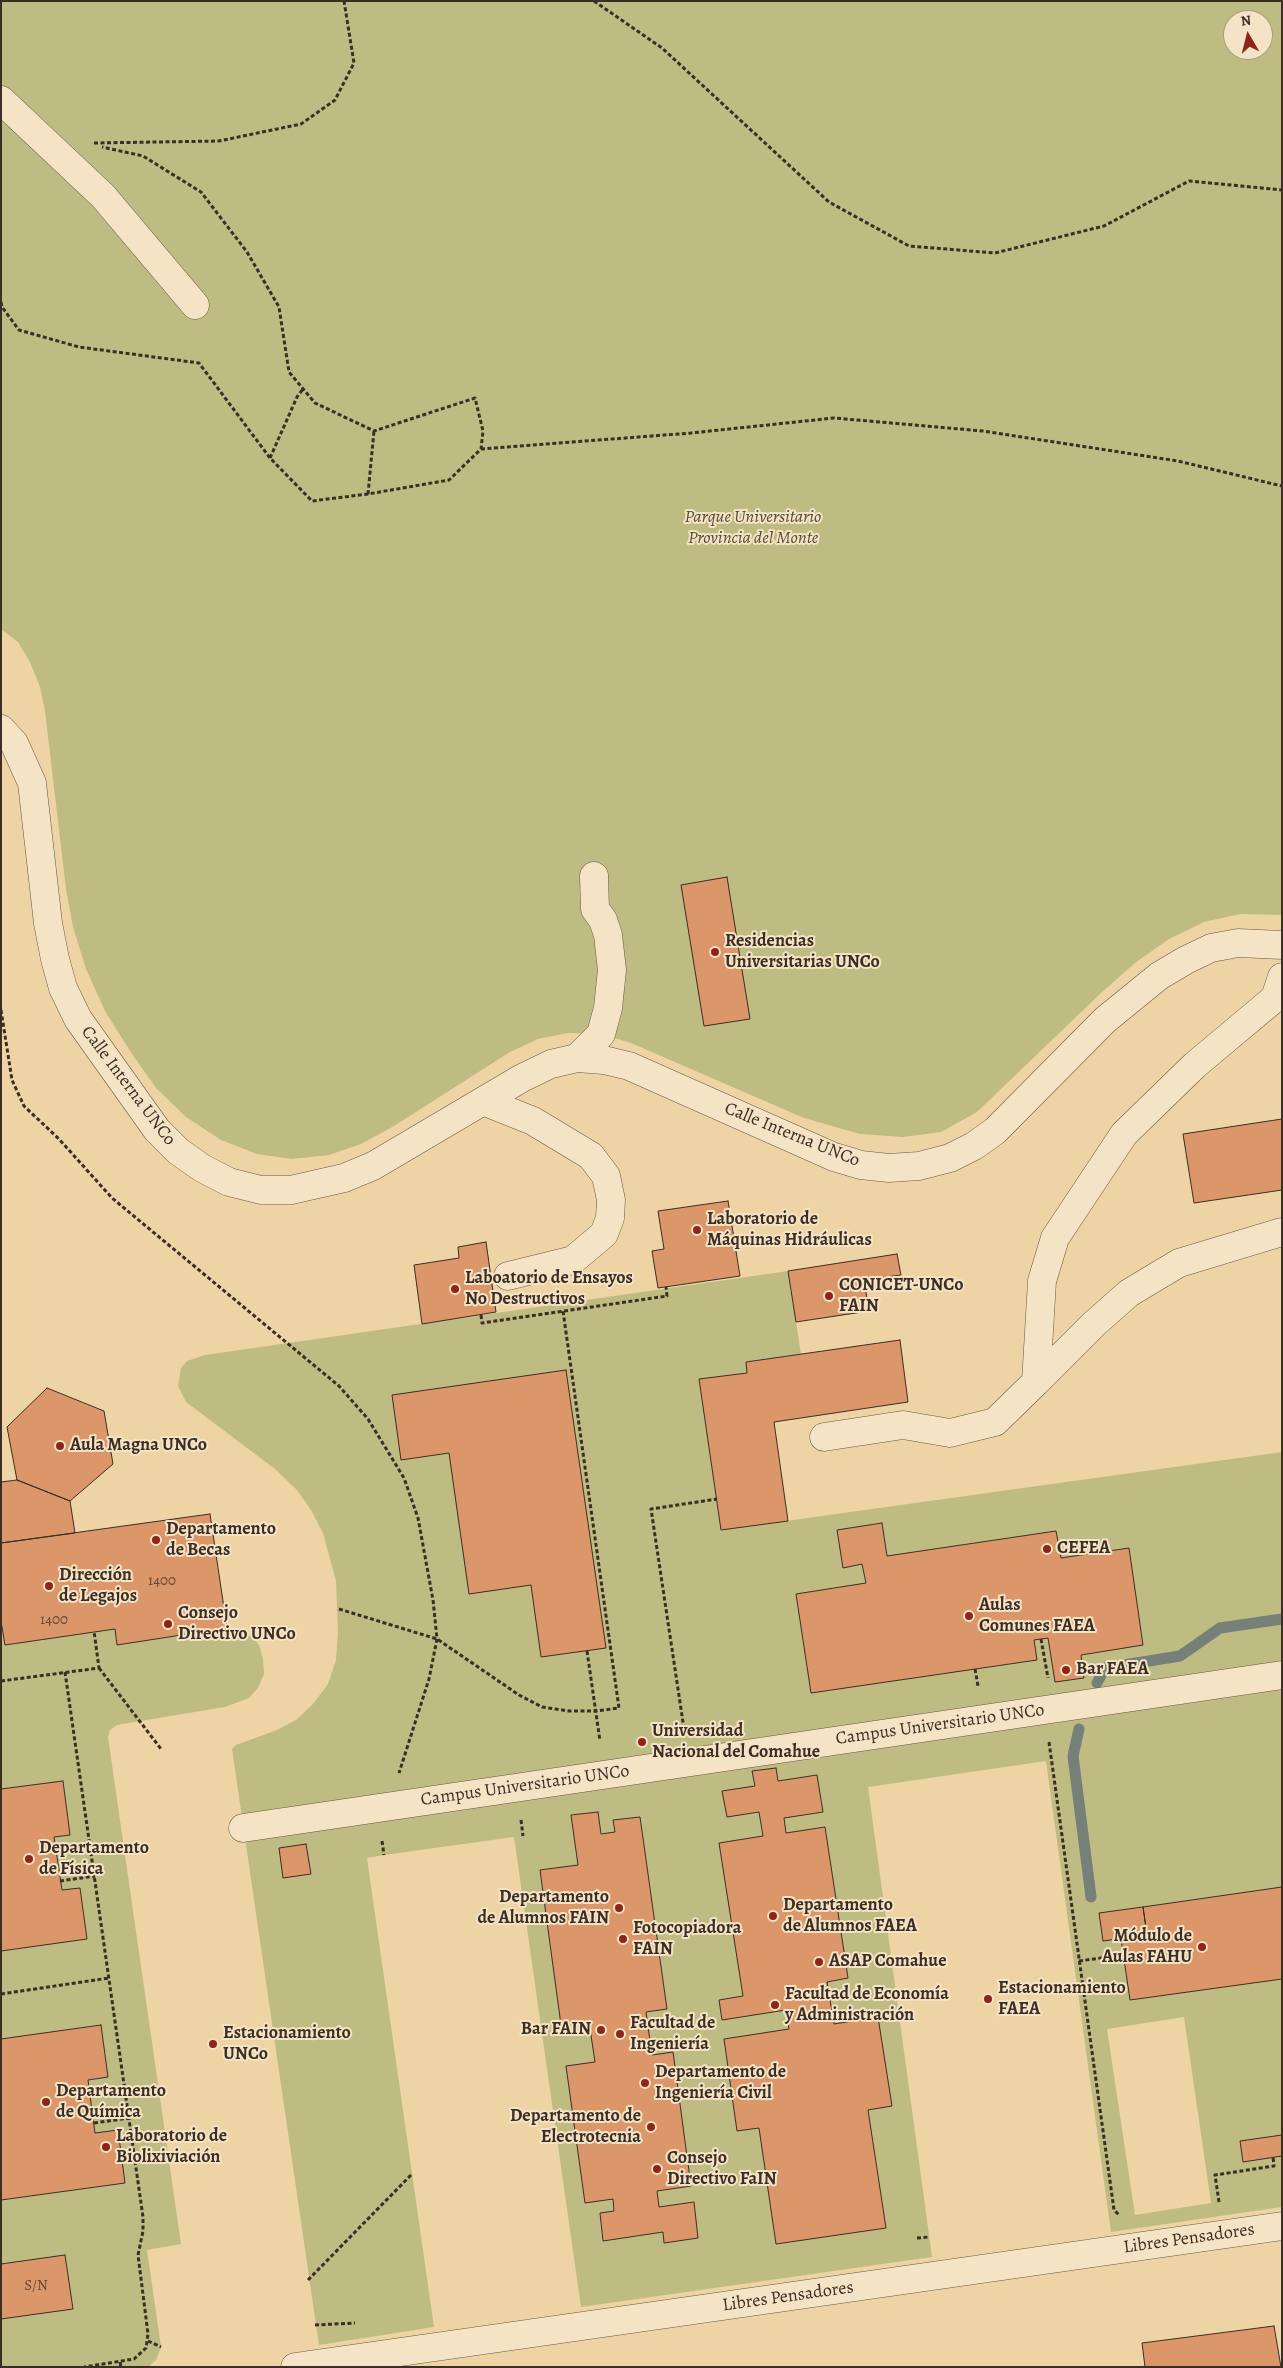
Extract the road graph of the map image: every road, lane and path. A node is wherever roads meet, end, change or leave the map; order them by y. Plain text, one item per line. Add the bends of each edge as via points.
1 (344, 1) edge
2 (594, 1) edge
3 (1, 100) edge
4 (1282, 190) edge
5 (1, 302) edge
6 (194, 305) dead end
7 (303, 390) junction
8 (374, 431) junction
9 (481, 450) junction
10 (270, 458) junction
11 (1282, 486) edge
12 (368, 494) junction
13 (1, 729) edge
14 (594, 876) dead end
15 (1282, 944) edge
16 (1282, 977) edge
17 (1, 1010) edge
18 (577, 1058) junction
19 (482, 1101) junction
20 (1282, 1232) edge
21 (508, 1276) dead end
22 (666, 1287) dead end
23 (563, 1311) junction
24 (481, 1314) dead end
25 (1036, 1382) junction
26 (824, 1437) dead end
27 (716, 1499) dead end
28 (339, 1609) dead end
29 (94, 1632) dead end
30 (437, 1639) junction
31 (1041, 1639) dead end
32 (587, 1651) dead end
33 (99, 1668) junction
34 (65, 1672) junction
35 (1282, 1675) edge
36 (1, 1682) edge
37 (1048, 1709) junction
38 (596, 1711) junction
39 (161, 1749) dead end
40 (689, 1762) junction
41 (388, 1806) junction
42 (243, 1828) dead end
43 (123, 1844) dead end
44 (90, 1849) junction
45 (95, 1876) junction
46 (60, 1881) dead end
47 (1123, 1954) dead end
48 (1079, 1961) junction
49 (110, 1978) junction
50 (1, 1994) edge
51 (129, 2118) junction
52 (94, 2123) dead end
53 (1273, 2157) dead end
54 (412, 2174) dead end
55 (1219, 2202) dead end
56 (1114, 2210) junction
57 (1108, 2211) dead end
58 (1122, 2217) dead end
59 (1282, 2226) edge
60 (930, 2237) dead end
61 (917, 2238) dead end
62 (308, 2280) dead end
63 (148, 2341) junction
64 (160, 2347) dead end
65 (120, 2362) junction
66 (84, 2367) edge
67 (121, 2367) edge
68 (295, 2367) edge

1 - 7 path via 354,63 335,100 301,124 219,141 90,144 143,156 201,192 247,252 279,307 289,372
2 - 4 path via 662,48 829,202 908,246 995,253 1104,226 1189,181
3 - 6 street via 103,196
5 - 10 path via 19,330 79,347 199,363
7 - 8 path via 315,403
7 - 10 path
8 - 9 path via 475,398 483,431
8 - 12 path
9 - 11 path via 834,418 983,431 1178,461
9 - 12 path via 449,480
10 - 12 path via 312,501
13 - 19 street, Calle Interna UNCo via 14,743 32,782 48,923 63,988 96,1046 157,1130 178,1151 229,1182 261,1190 299,1189 344,1178 373,1166
14 - 18 street via 595,909 608,935 612,977 601,1034
15 - 18 street, Calle Interna UNCo via 1238,943 1211,948 1186,960 1160,976 1106,1020 995,1131 950,1158 919,1166 889,1168 861,1165 629,1066
16 - 25 street via 1275,998 1195,1064 1124,1134 1055,1238 1042,1281
17 - 30 path via 12,1080 24,1106 125,1209 325,1373 354,1402 377,1432 404,1478 414,1504 433,1600
18 - 19 street, Calle Interna UNCo via 544,1068
19 - 21 street via 533,1121 591,1156 606,1176 612,1200 604,1234 573,1260
20 - 25 street via 1180,1263 1138,1288 1094,1324
22 - 23 path via 667,1296
23 - 24 path via 482,1323
23 - 38 path via 619,1708
25 - 26 street via 995,1422 950,1434 902,1425
27 - 40 path via 652,1509
28 - 30 path
29 - 33 path
30 - 38 path via 542,1707 562,1711
30 - 41 path via 430,1679
31 - 37 path
32 - 38 path
33 - 34 path
33 - 39 path
34 - 36 path
34 - 44 path
35 - 37 street, Campus Universitario UNCo
37 - 40 street, Campus Universitario UNCo
37 - 48 path
40 - 41 street, Campus Universitario UNCo
41 - 42 street, Campus Universitario UNCo
43 - 44 path
44 - 45 path
45 - 46 path
45 - 49 path
47 - 48 path
48 - 56 path
49 - 50 path
49 - 51 path
51 - 52 path
51 - 63 path via 143,2217 138,2255
53 - 55 path via 1274,2166 1215,2175
54 - 62 path
56 - 57 path
56 - 58 path
59 - 68 street, Libres Pensadores
60 - 61 path
63 - 64 path
63 - 65 path via 141,2354
65 - 66 path
65 - 67 path

